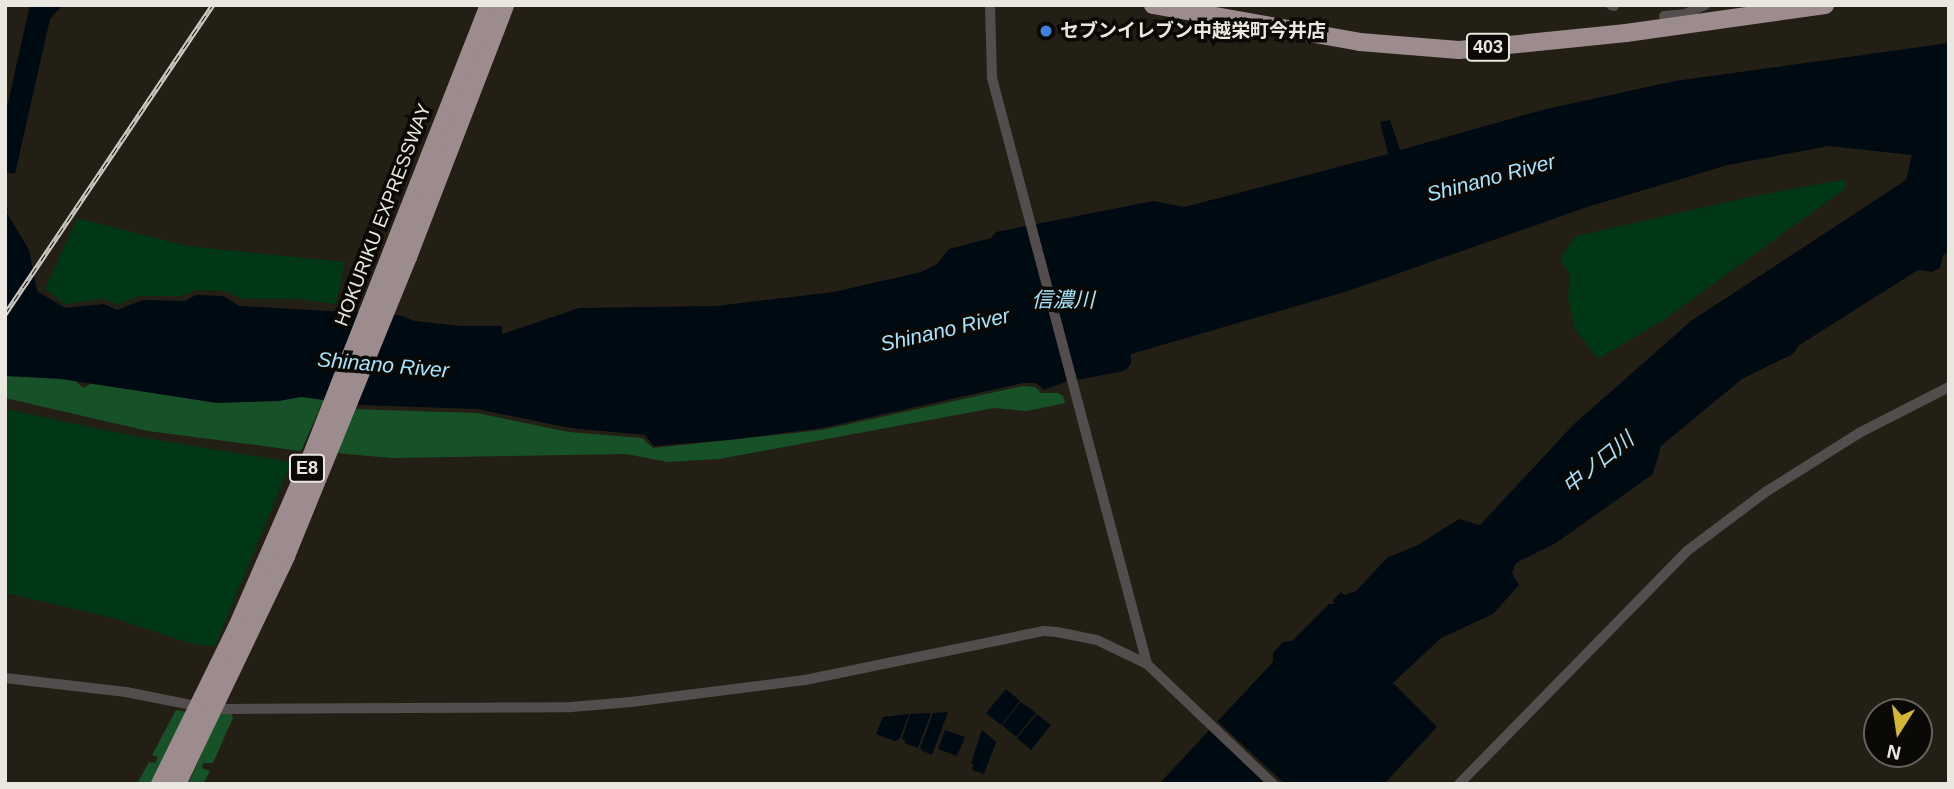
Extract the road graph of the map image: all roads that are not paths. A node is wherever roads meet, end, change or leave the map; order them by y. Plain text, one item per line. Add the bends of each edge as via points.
1 (489, 5) edge
2 (505, 5) edge
3 (990, 5) edge
4 (1153, 5) edge
5 (1705, 5) edge
6 (1825, 5) edge
7 (1664, 16) dead end
8 (1949, 387) edge
9 (1147, 664) junction
10 (222, 676) junction
11 (5, 678) edge
12 (191, 705) dead end
13 (222, 709) dead end
14 (160, 784) edge
15 (177, 784) edge
16 (1273, 784) edge
17 (1459, 784) edge

1 - 10 highway, HOKURIKU EXPRESSWAY / E8
2 - 10 highway, HOKURIKU EXPRESSWAY / E8 via 286,556
3 - 9 street via 992,78
4 - 6 highway, 403 via 1360,42 1459,50 1639,32
5 - 7 street
8 - 17 street via 1848,440 1767,491 1687,551
9 - 13 street via 1097,640 1044,632 805,680 643,701 571,706
9 - 16 street
10 - 14 highway, HOKURIKU EXPRESSWAY / E8
10 - 15 highway, HOKURIKU EXPRESSWAY / E8
11 - 12 street via 126,692

